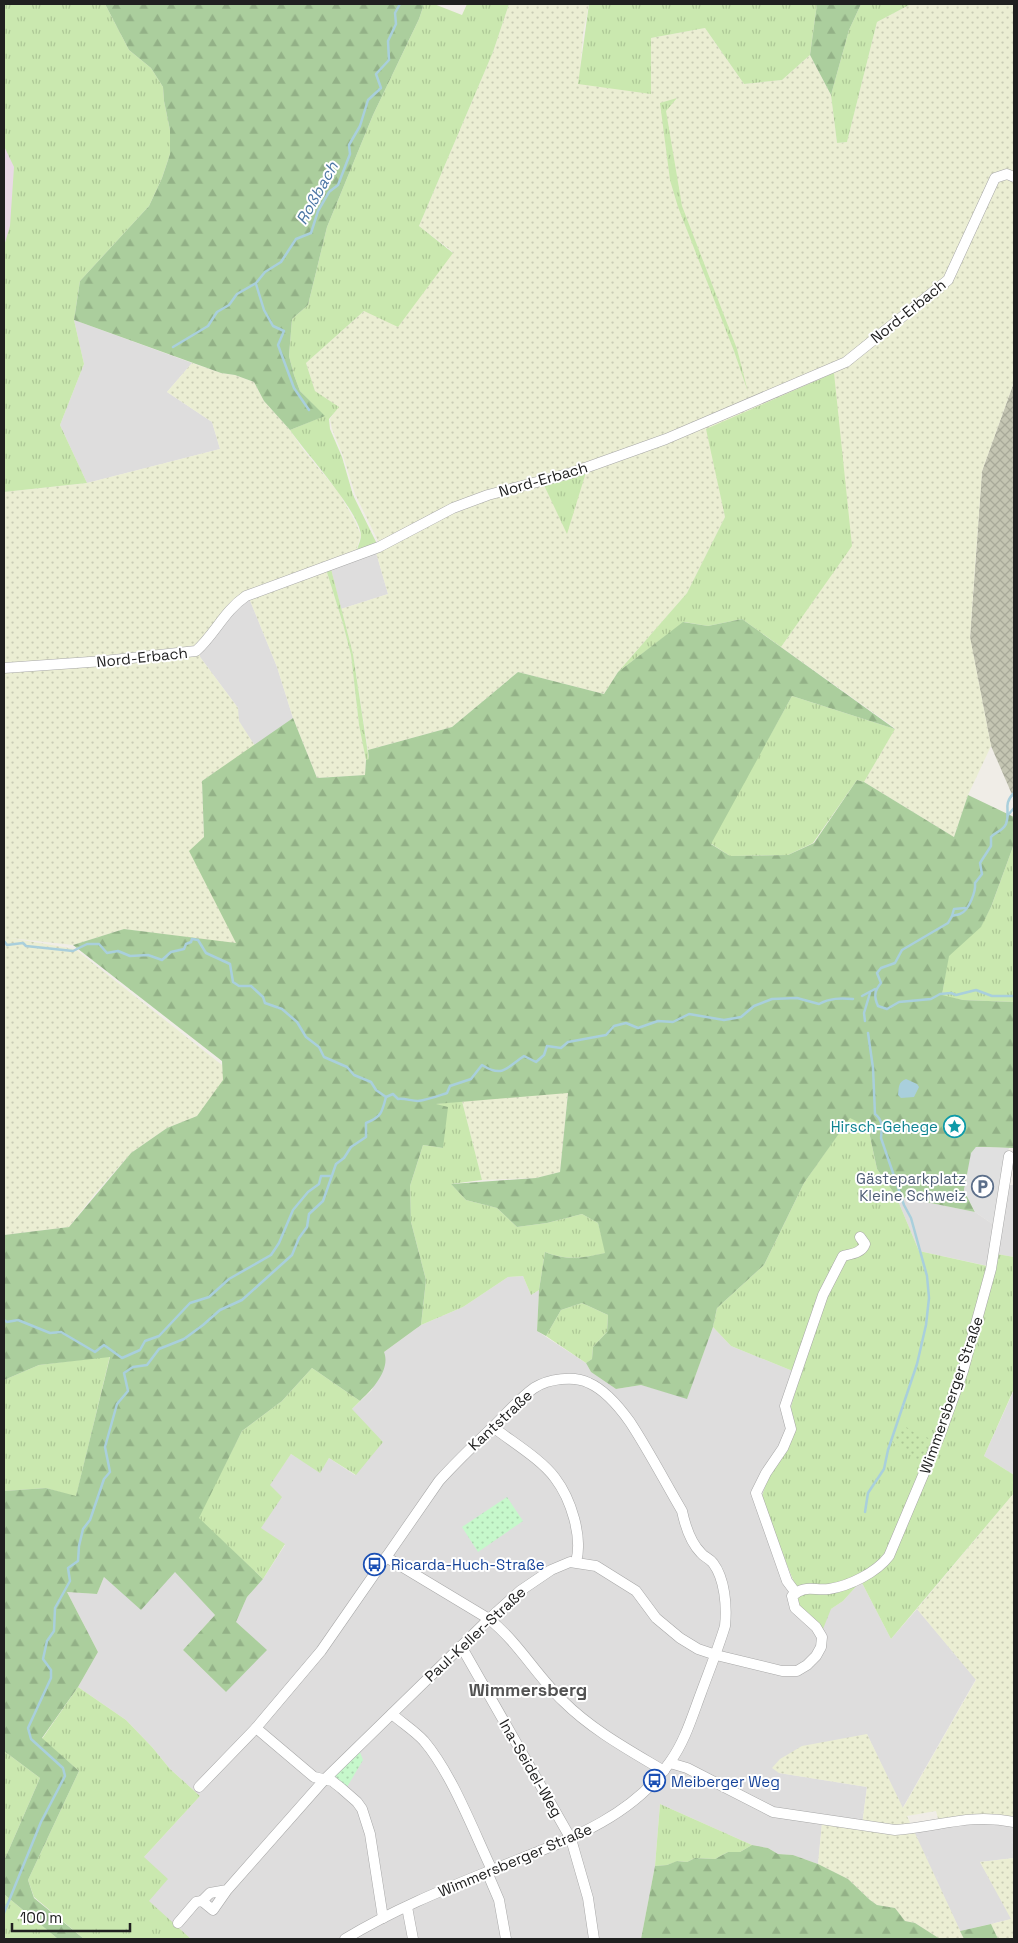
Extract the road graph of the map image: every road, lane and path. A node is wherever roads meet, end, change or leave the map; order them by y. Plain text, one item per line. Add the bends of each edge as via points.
1 (1014, 177) edge
2 (4, 668) edge
3 (1008, 1156) dead end
4 (860, 1237) dead end
5 (493, 1427) junction
6 (386, 1557) junction
7 (576, 1562) junction
8 (796, 1593) junction
9 (489, 1619) junction
10 (461, 1646) junction
11 (716, 1655) junction
12 (392, 1714) junction
13 (256, 1728) junction
14 (667, 1767) junction
15 (325, 1779) junction
16 (199, 1787) dead end
17 (1014, 1822) edge
18 (571, 1839) junction
19 (489, 1871) junction
20 (407, 1907) junction
21 (383, 1918) junction
22 (178, 1923) dead end
23 (345, 1939) edge
24 (413, 1939) edge
25 (506, 1939) edge
26 (594, 1939) edge

1 - 2 street, Nord-Erbach via 1007,174 995,178 948,280 846,362 666,439 571,473 496,492 453,508 379,547 246,596 234,604 196,651 104,662
3 - 8 street, Wimmersberger Straße via 991,1269 962,1371 940,1435 889,1556 883,1565 842,1586 826,1590 802,1589
4 - 8 street via 864,1247 843,1256 823,1295 785,1406 791,1429 756,1494 787,1581
5 - 6 street, Kantstraße via 439,1481
5 - 7 street via 556,1479 574,1516 579,1553
5 - 11 street, Kantstraße via 523,1397 551,1381 589,1382 605,1394 630,1422 682,1511 692,1540 701,1554 714,1564 720,1577 726,1614
6 - 9 street
6 - 13 street, Kantstraße via 321,1651
7 - 9 street, Paul-Keller-Straße via 560,1566 534,1581
7 - 11 street via 596,1566 620,1579 636,1591 656,1618 680,1638 698,1650
8 - 11 street via 792,1600 794,1608 816,1627 822,1637 821,1647 808,1665 797,1672 782,1671
9 - 10 street, Paul-Keller-Straße
9 - 14 street via 504,1631 551,1688 580,1716 608,1737
10 - 12 street, Paul-Keller-Straße
10 - 18 street, Ina-Seidel-Weg
11 - 14 street, Wimmersberger Straße via 687,1732
12 - 15 street, Paul-Keller-Straße
12 - 19 street via 424,1742 451,1783
13 - 15 street via 314,1777
13 - 16 street, Kantstraße
14 - 17 street via 687,1768 773,1812 895,1830 962,1819 993,1818
14 - 18 street, Wimmersberger Straße via 631,1802
15 - 21 street via 357,1802 366,1817
15 - 22 street, Paul-Keller-Straße via 227,1890 210,1892 202,1901 196,1902
18 - 19 street, Wimmersberger Straße
18 - 26 street, Ina-Seidel-Weg via 588,1898
19 - 20 street, Wimmersberger Straße
19 - 25 street via 499,1900
20 - 21 street, Wimmersberger Straße
20 - 24 street
21 - 23 street, Wimmersberger Straße

